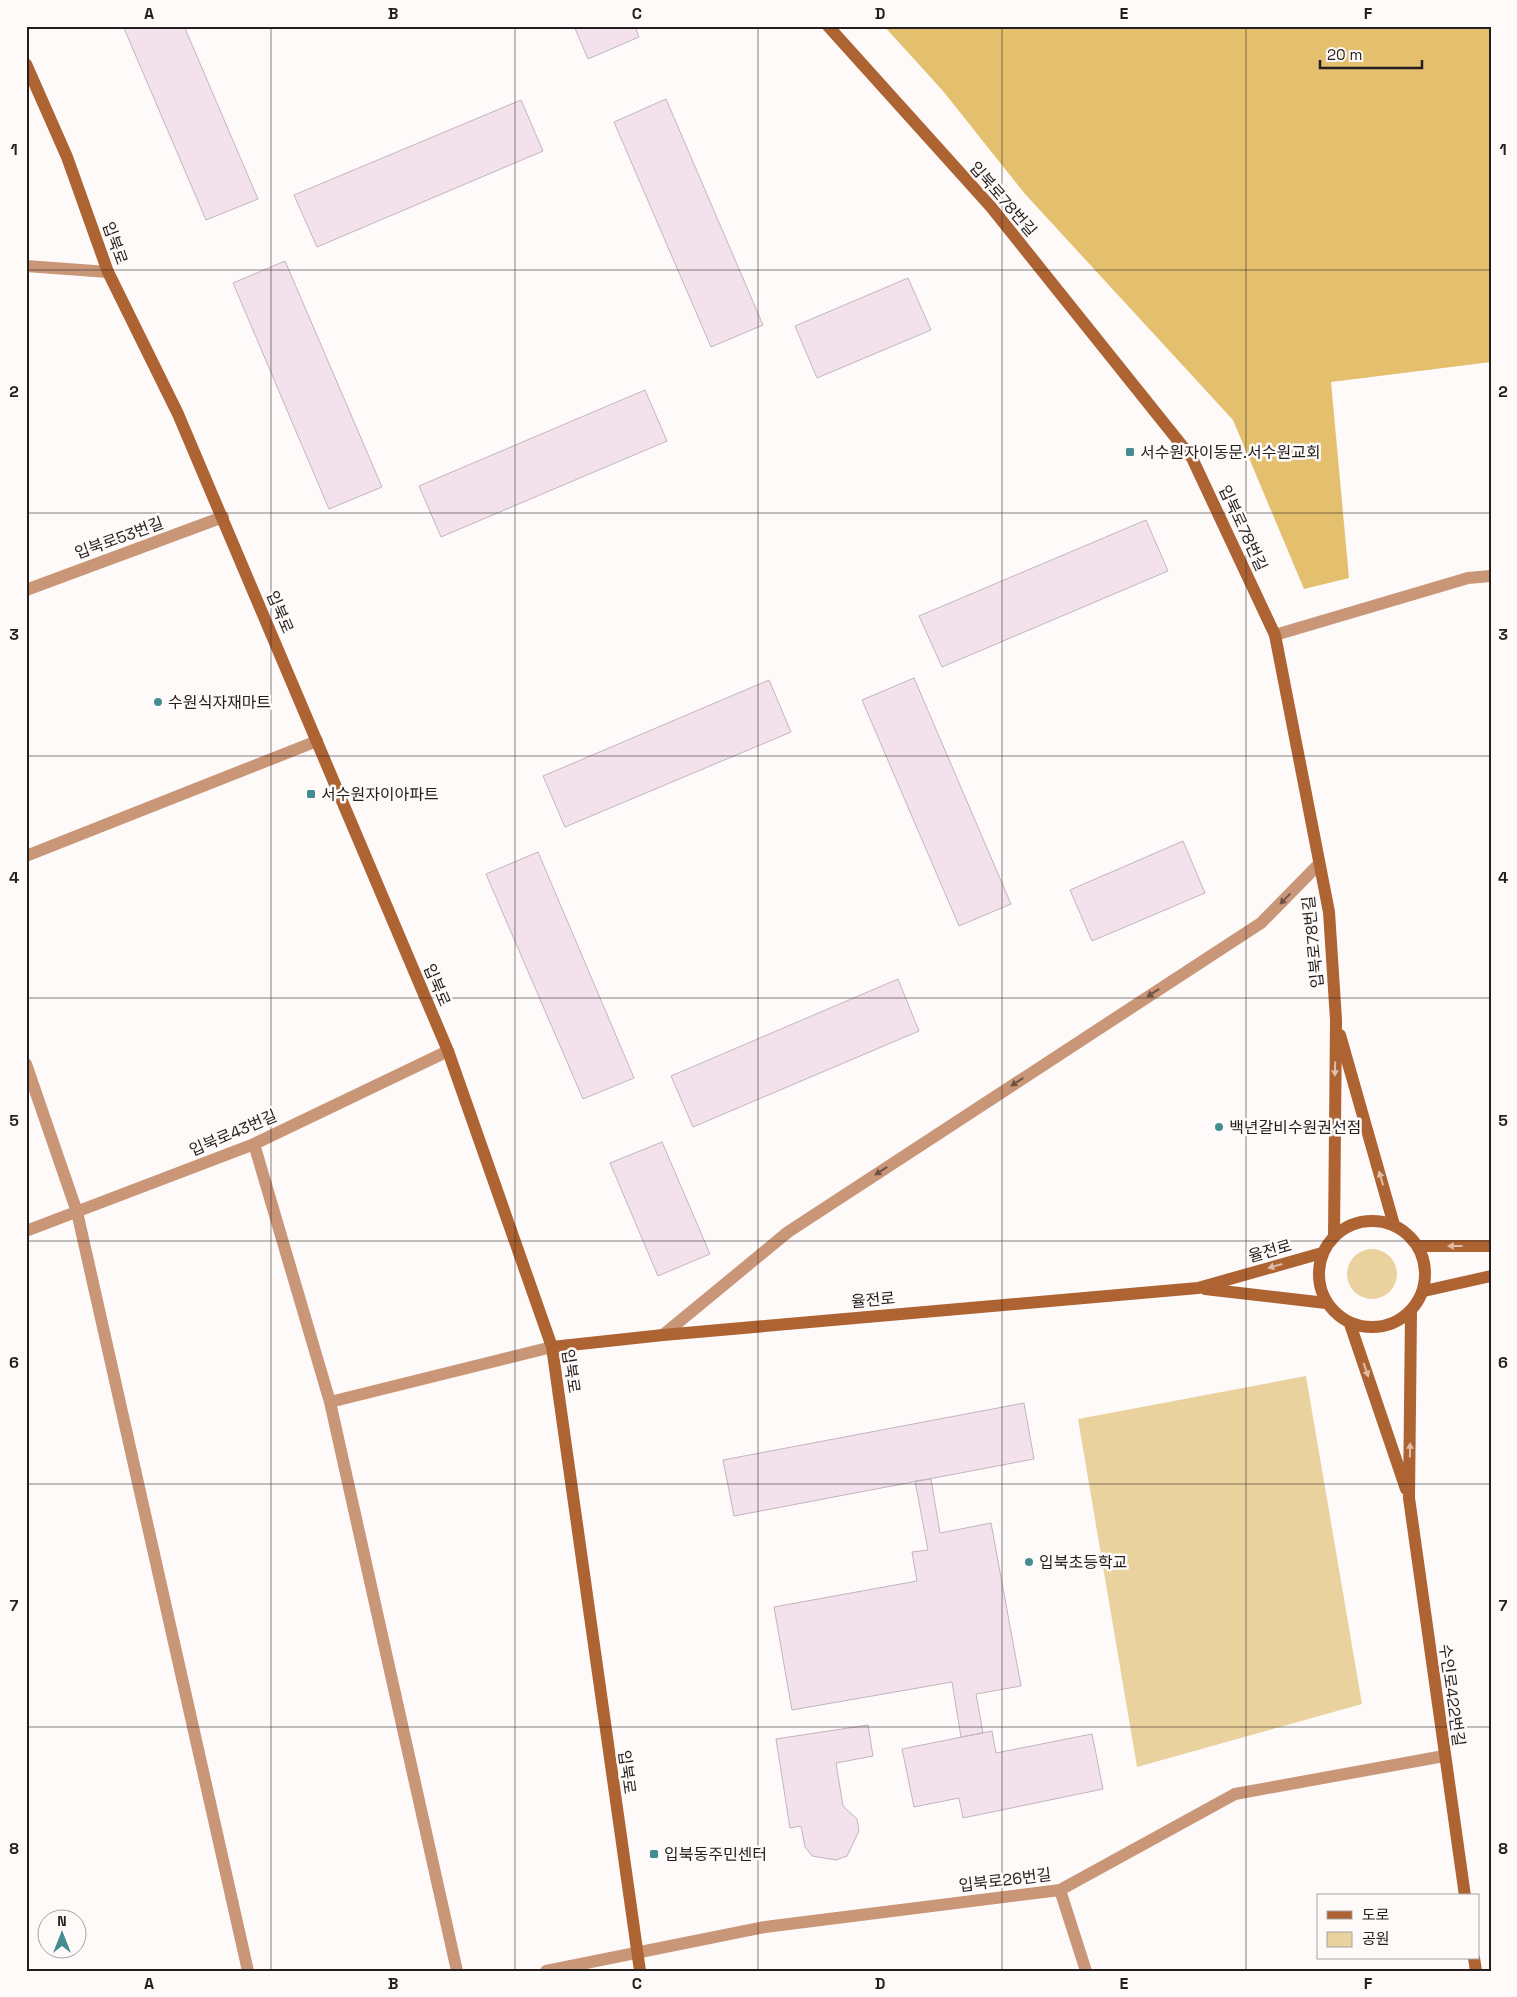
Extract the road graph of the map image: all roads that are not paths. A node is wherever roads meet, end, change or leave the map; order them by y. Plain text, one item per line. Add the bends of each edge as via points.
1 (828, 26) edge
2 (26, 64) edge
3 (26, 266) edge
4 (108, 272) junction
5 (223, 517) junction
6 (1491, 576) edge
7 (26, 590) edge
8 (1275, 634) junction
9 (317, 741) junction
10 (26, 856) edge
11 (1319, 864) junction
12 (1336, 1020) junction
13 (448, 1052) junction
14 (26, 1064) edge
15 (254, 1144) junction
16 (77, 1212) junction
17 (1394, 1225) junction
18 (26, 1232) edge
19 (1334, 1236) junction
20 (1418, 1246) junction
21 (1491, 1246) edge
22 (1322, 1252) junction
23 (1491, 1276) edge
24 (1198, 1288) junction
25 (1424, 1291) junction
26 (1326, 1303) junction
27 (1411, 1312) junction
28 (1350, 1324) junction
29 (663, 1335) junction
30 (552, 1347) junction
31 (330, 1402) junction
32 (1410, 1498) junction
33 (1444, 1756) junction
34 (1060, 1890) junction
35 (1465, 1894) edge
36 (636, 1953) junction
37 (248, 1971) edge
38 (457, 1971) edge
39 (546, 1971) edge
40 (640, 1971) edge
41 (1086, 1971) edge

1 - 8 street, 입북로78번길 via 991,207 1192,458
2 - 4 street, 입북로 via 67,157
3 - 4 street
4 - 5 street, 입북로 via 178,414
5 - 7 street, 입북로53번길
5 - 9 street, 입북로
6 - 8 street via 1468,578
8 - 11 street, 입북로78번길
9 - 10 street
9 - 13 street, 입북로
11 - 12 street, 입북로78번길 via 1329,912
11 -> 29 street via 1261,923 788,1232
17 -> 12 street
12 -> 19 street
13 - 15 street, 입북로43번길
13 - 30 street, 입북로
14 - 16 street
15 - 16 street, 입북로43번길
15 - 31 street
16 - 18 street, 입북로43번길
16 - 37 street
17 - 19 street via 1373,1220 1352,1224
17 - 20 street
19 - 22 street
21 -> 20 street
20 - 25 street via 1426,1268
22 -> 24 street, 율전로
22 - 26 street via 1318,1278
23 - 25 street
24 - 26 street, 율전로
24 - 29 street, 율전로
25 - 27 street
26 - 28 street
27 - 28 street via 1393,1325 1372,1329
32 -> 27 street, 수인로422번길
28 -> 32 street, 수인로422번길
29 - 30 street, 율전로
30 - 31 street
30 - 36 street, 입북로
31 - 38 street
32 - 33 street, 수인로422번길
33 - 34 street, 입북로26번길 via 1235,1794
33 - 35 street, 수인로422번길
34 - 36 street, 입북로26번길 via 765,1927
34 - 41 street
36 - 39 street, 입북로26번길
36 - 40 street, 입북로

